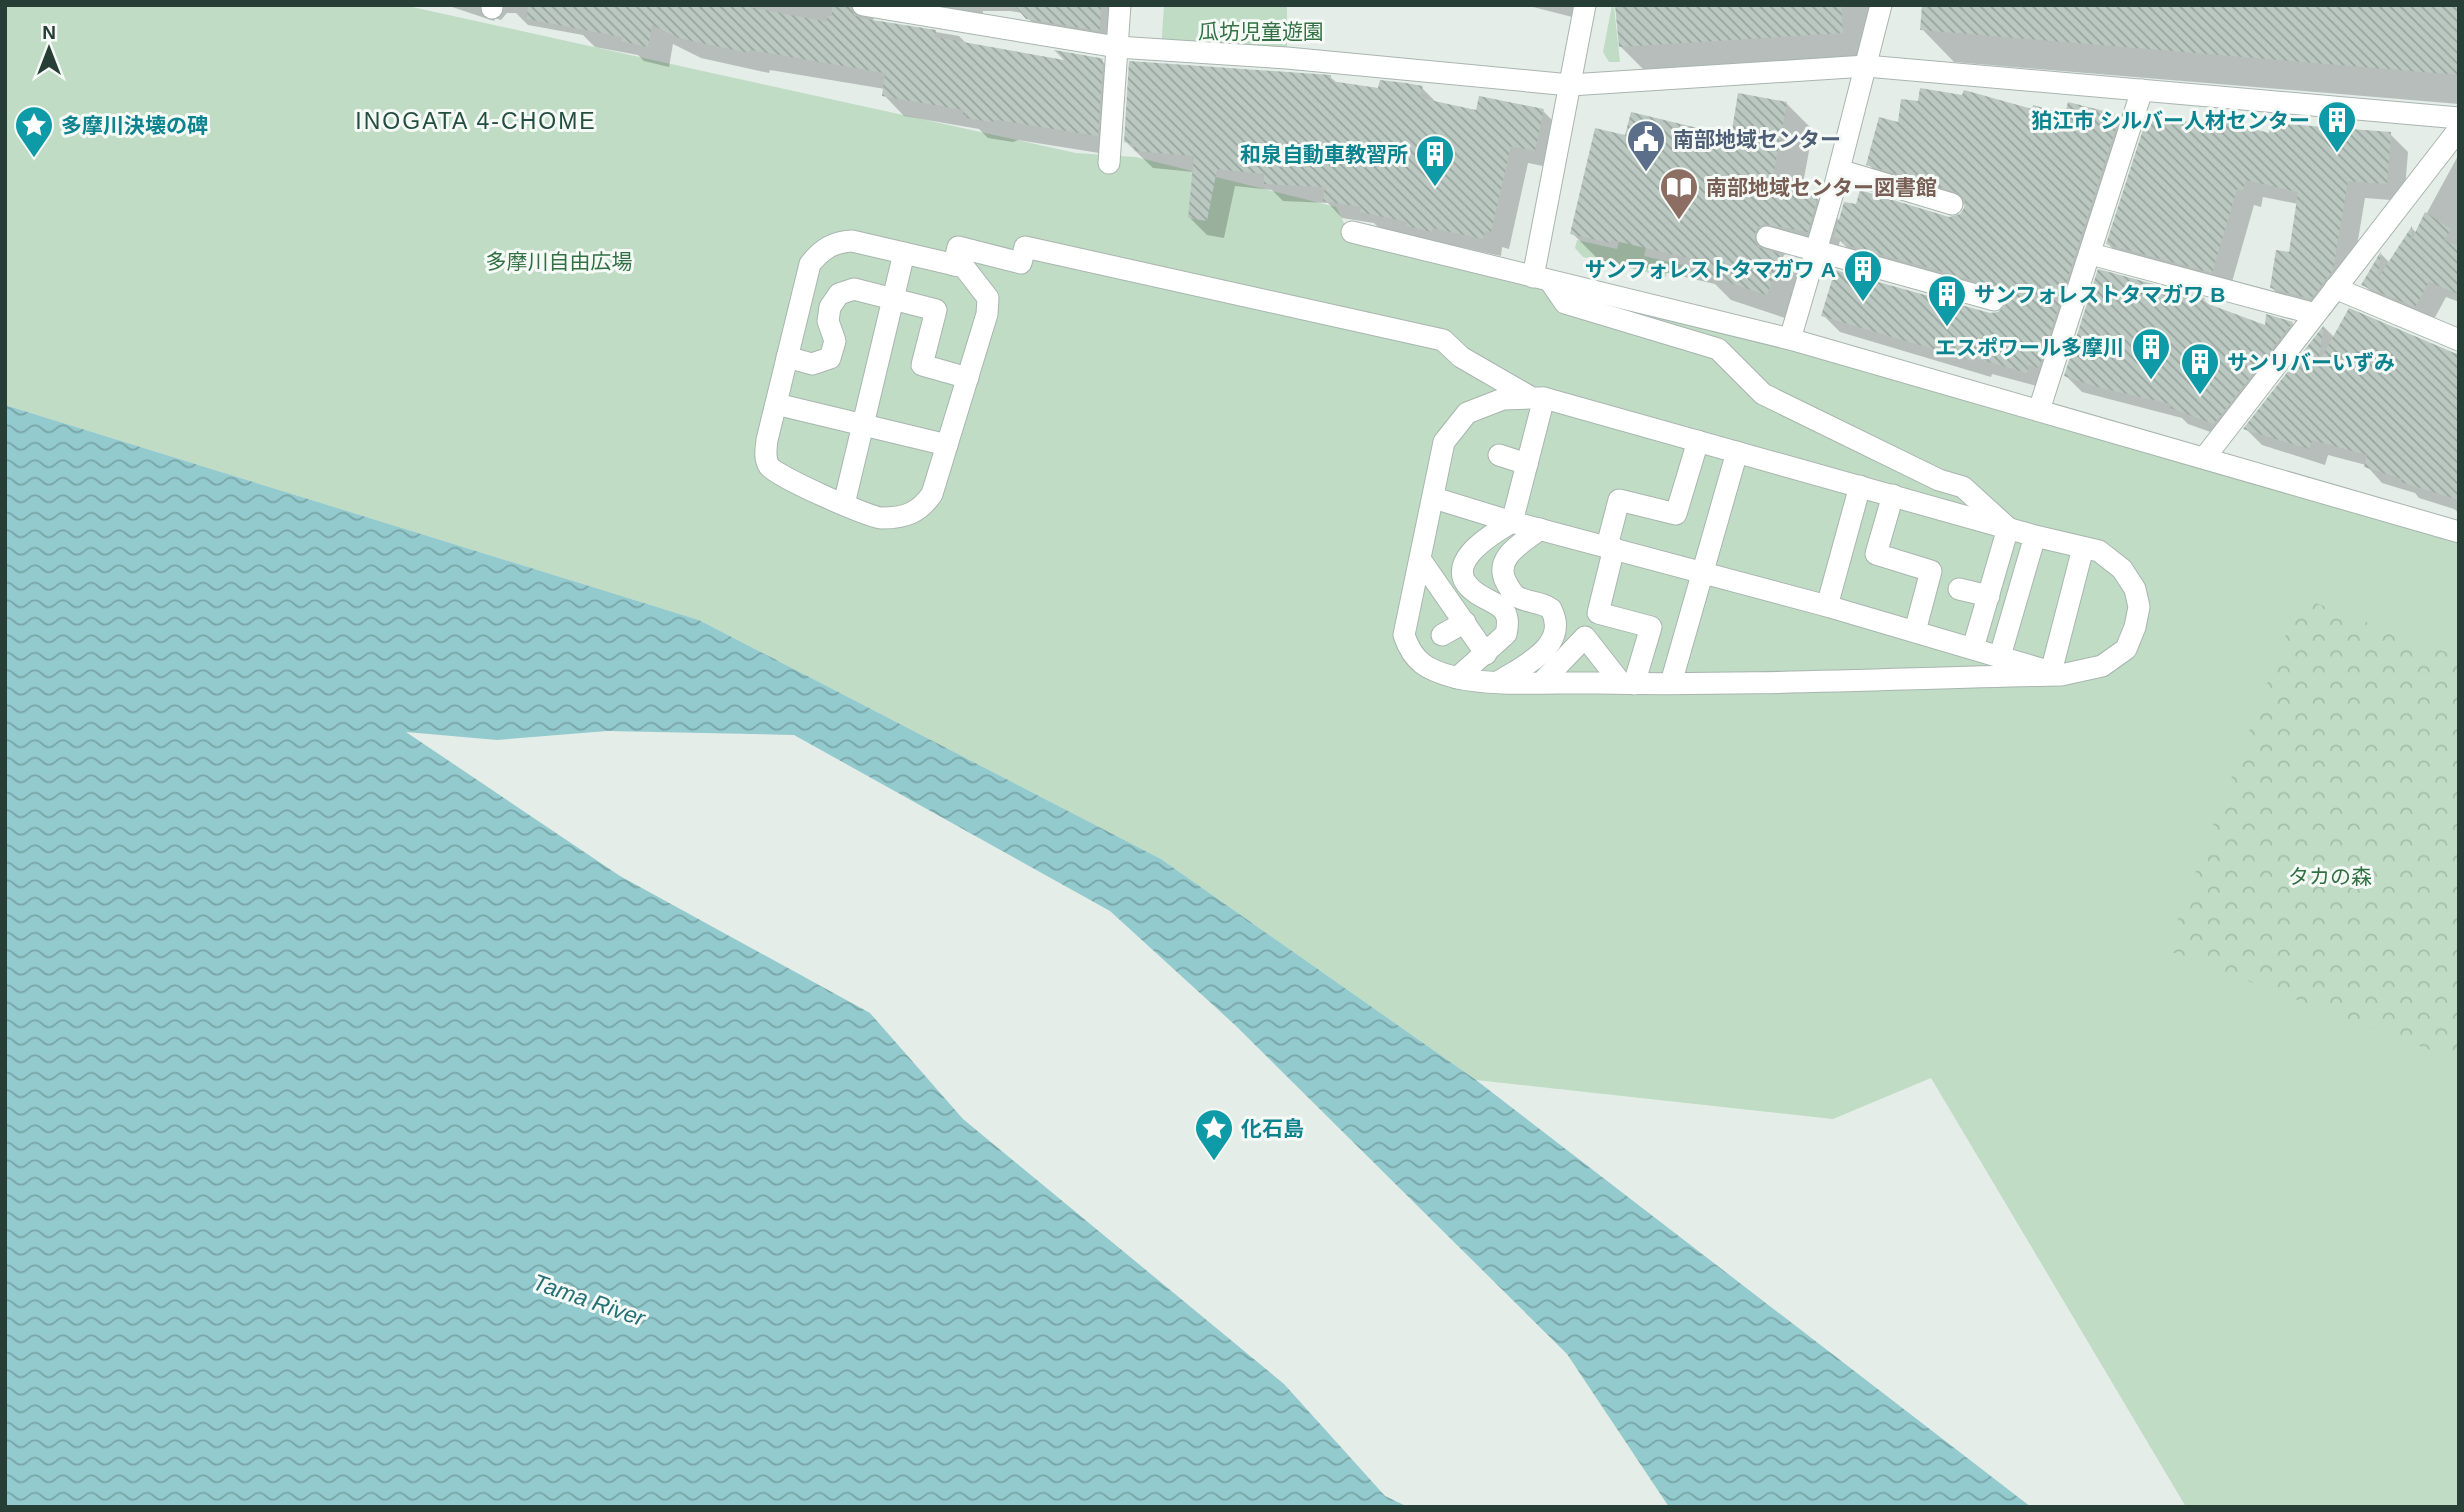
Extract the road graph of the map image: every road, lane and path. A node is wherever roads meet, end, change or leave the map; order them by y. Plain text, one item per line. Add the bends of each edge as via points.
1 (863, 5) edge
2 (1120, 5) edge
3 (1585, 5) edge
4 (1881, 5) edge
5 (1117, 47) junction
6 (1866, 66) junction
7 (1570, 85) junction
8 (2142, 90) junction
9 (2459, 118) edge
10 (2459, 129) edge
11 (1109, 163) dead end
12 (1839, 170) junction
13 (1952, 204) dead end
14 (1352, 233) dead end
15 (1767, 237) dead end
16 (1816, 251) junction
17 (904, 253) junction
18 (2091, 254) junction
19 (954, 265) junction
20 (1541, 279) junction
21 (2335, 288) junction
22 (894, 298) junction
23 (1994, 300) dead end
24 (2315, 314) junction
25 (1790, 339) junction
26 (2459, 340) edge
27 (787, 357) junction
28 (968, 378) junction
29 (1538, 398) junction
30 (776, 404) junction
31 (2039, 410) junction
32 (864, 425) junction
33 (1698, 441) junction
34 (947, 445) junction
35 (1738, 452) junction
36 (1499, 456) dead end
37 (2205, 457) junction
38 (1527, 464) junction
39 (1860, 486) junction
40 (1893, 495) junction
41 (1434, 498) junction
42 (844, 504) junction
43 (1512, 522) junction
44 (2008, 528) junction
45 (1541, 529) junction
46 (2459, 532) edge
47 (2035, 536) junction
48 (1610, 547) junction
49 (2082, 548) junction
50 (1420, 559) junction
51 (1704, 572) junction
52 (1959, 589) dead end
53 (1989, 596) junction
54 (1827, 606) junction
55 (1465, 622) junction
56 (1915, 631) junction
57 (1442, 635) dead end
58 (1973, 648) junction
59 (1486, 654) junction
60 (2000, 656) junction
61 (2056, 673) junction
62 (1457, 678) junction
63 (1498, 682) junction
64 (1542, 682) junction
65 (1671, 683) junction
66 (1627, 684) junction

1 - 5 street
2 - 5 street
3 - 7 street
4 - 6 street
5 - 7 street
5 - 11 street
6 - 7 street
6 - 8 street
6 - 12 street
7 - 20 street
8 - 9 street
8 - 18 street
10 - 21 street
12 - 13 street
12 - 16 street
14 - 20 street
15 - 16 street
16 - 23 street
16 - 25 street
17 - 19 street
17 - 22 street
17 - 27 street via 852,241 837,242 820,252 810,264
18 - 24 street
18 - 31 street
19 - 28 street via 964,267 988,298
19 - 29 street via 958,247 1021,262 1025,247 1443,340 1461,357
20 - 25 street
20 - 44 street via 1565,303 1717,349 1763,394 1939,481 1963,486
21 - 24 street
21 - 26 street
22 - 27 street via 854,289 839,294 828,321 835,341 830,358 812,364
22 - 28 street via 936,310 922,365
22 - 32 street
24 - 37 street
25 - 31 street
27 - 30 street
28 - 34 street
29 - 33 street
29 - 38 street
29 - 41 street via 1503,399 1467,413 1444,442
30 - 32 street
30 - 42 street via 766,456 769,467
31 - 37 street
32 - 34 street
32 - 42 street
33 - 35 street
33 - 48 street via 1676,514 1619,500
34 - 42 street via 923,508 905,516 878,518
35 - 39 street
35 - 51 street
36 - 38 street
37 - 46 street
38 - 43 street
39 - 40 street
39 - 54 street
40 - 44 street
40 - 56 street via 1876,554 1931,571
41 - 43 street
41 - 50 street
43 - 45 street
43 - 59 street via 1478,544 1463,567 1469,586 1496,602 1509,624 1506,635
44 - 47 street
44 - 53 street
45 - 48 street
45 - 63 street via 1509,553 1503,577 1517,597 1551,610 1555,633 1546,649
47 - 49 street
47 - 60 street
48 - 51 street
48 - 66 street via 1598,613 1651,627
49 - 61 street
49 - 61 street via 2099,551 2122,569 2135,589 2139,607 2135,627 2126,649 2102,666
50 - 55 street
50 - 62 street via 1404,635 1423,665
51 - 54 street
51 - 65 street
52 - 53 street
53 - 58 street
54 - 56 street
55 - 57 street
55 - 59 street
56 - 58 street
58 - 60 street
59 - 62 street
60 - 61 street
61 - 65 street
62 - 63 street
63 - 64 street
64 - 66 street
64 - 66 street via 1586,637
65 - 66 street

